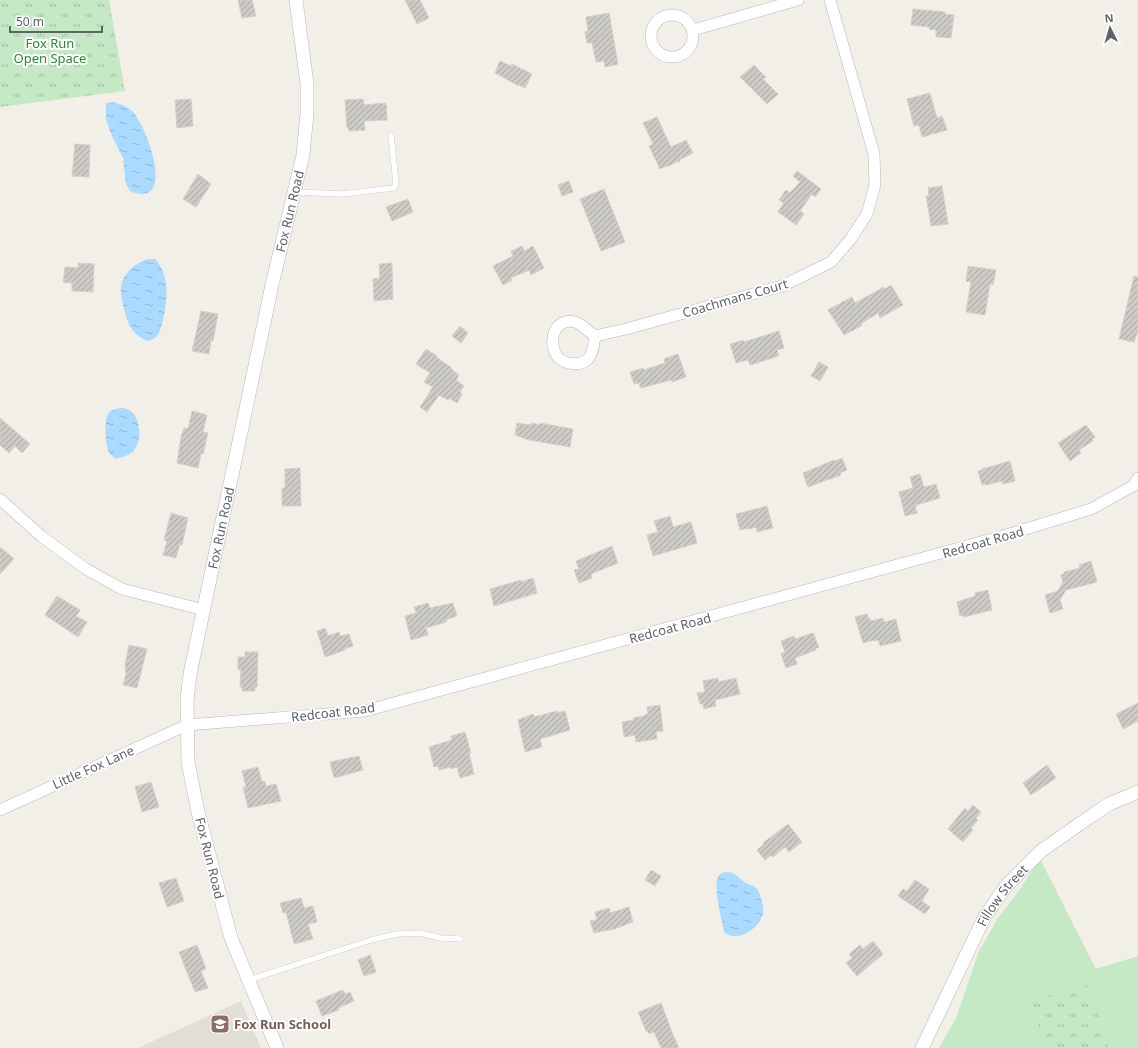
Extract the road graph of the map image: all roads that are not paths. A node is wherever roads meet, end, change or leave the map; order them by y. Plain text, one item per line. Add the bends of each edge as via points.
1 (296, 0) edge
2 (798, 0) edge
3 (830, 0) edge
4 (693, 30) dead end
5 (391, 136) dead end
6 (295, 192) junction
7 (595, 336) dead end
8 (1138, 478) edge
9 (0, 499) edge
10 (204, 610) junction
11 (187, 725) junction
12 (1138, 792) edge
13 (0, 810) edge
14 (460, 939) dead end
15 (249, 980) junction
16 (277, 1048) edge
17 (922, 1048) edge

1 - 6 street, Fox Run Road via 307,113 303,155
2 - 4 street
3 - 7 street, Coachmans Court via 874,154 875,185 867,214 850,240 831,262 782,286
5 - 6 lane via 396,183 394,188 342,194
6 - 10 street, Fox Run Road via 272,285
8 - 11 street, Redcoat Road via 1133,486 1091,509 1004,536 366,711
9 - 10 street via 41,536 86,569 122,589
10 - 11 street, Fox Run Road via 190,674
11 - 13 street, Little Fox Lane
11 - 15 street, Fox Run Road via 188,762 198,812 231,938
12 - 17 street, Fillow Street via 1109,804 1041,851 1007,885 985,916
14 - 15 lane via 420,933 397,934
15 - 16 street, Fox Run Road

